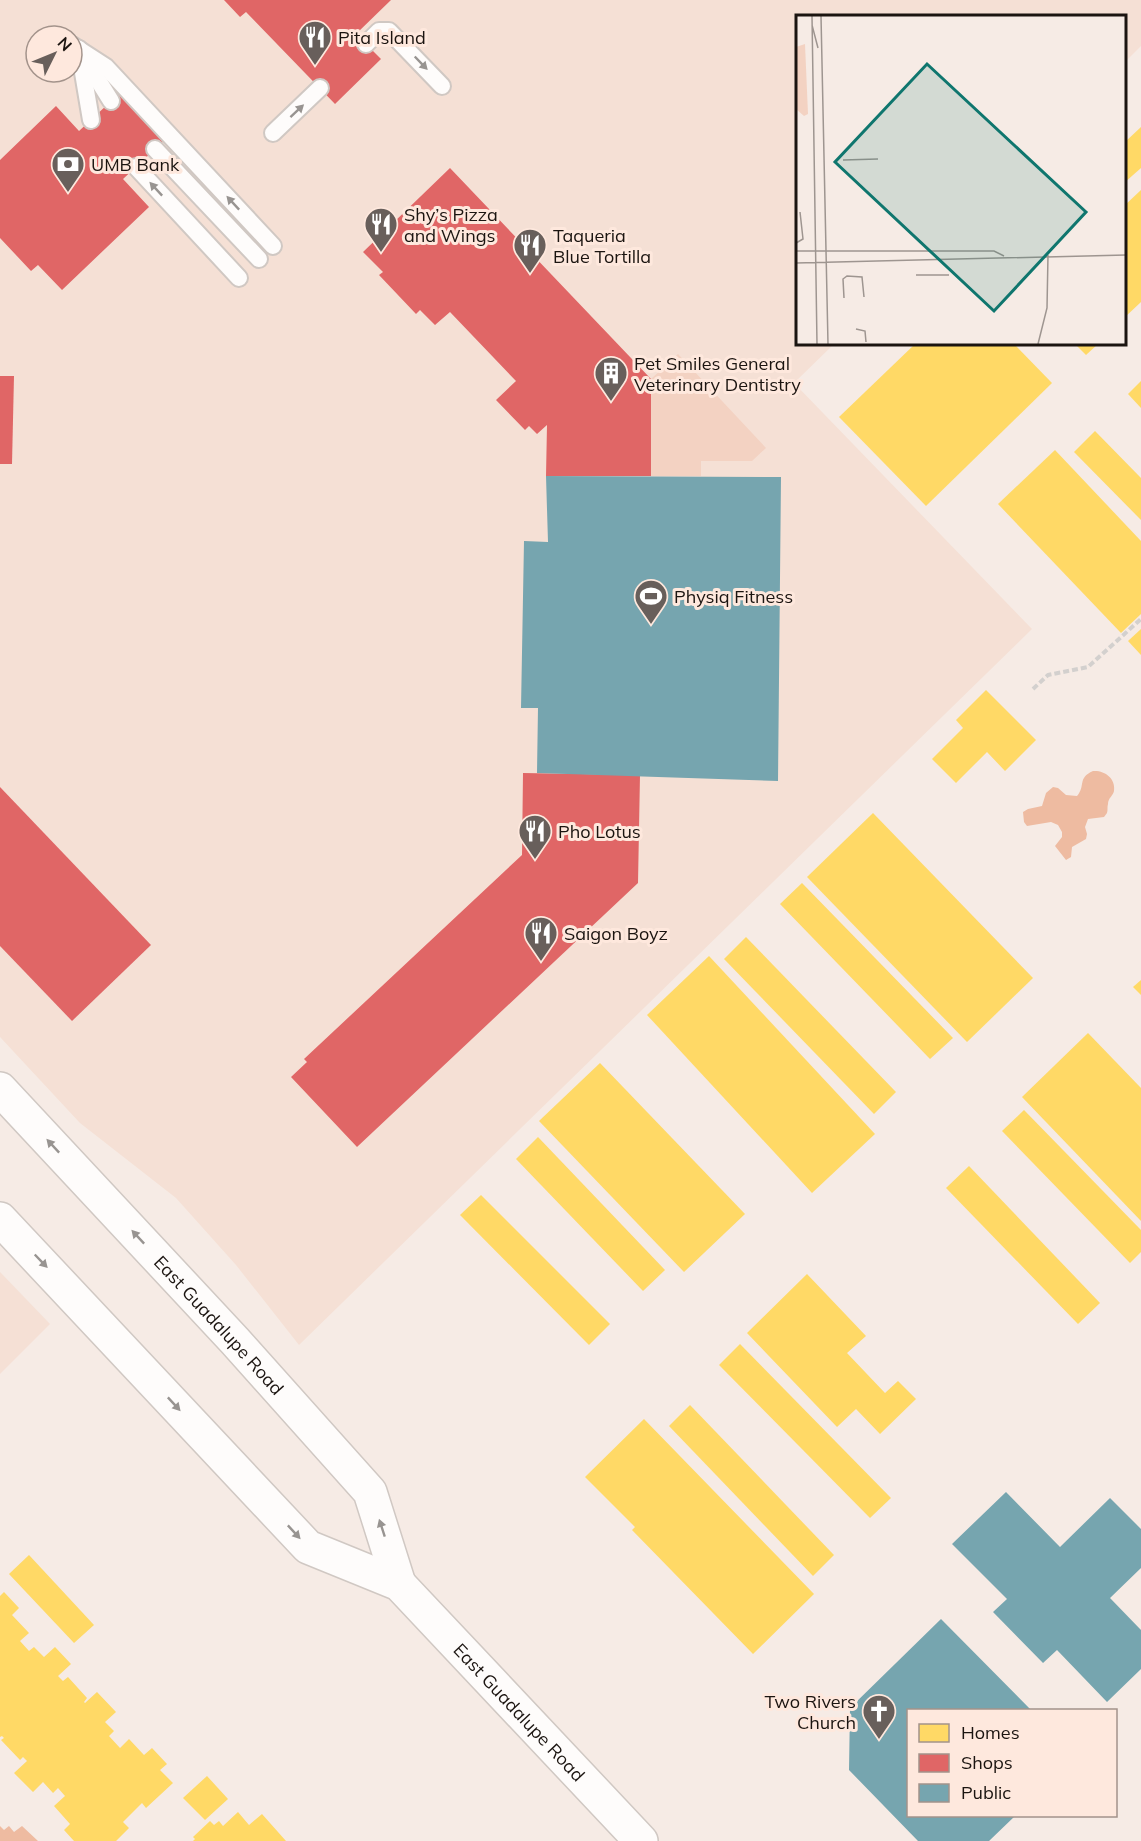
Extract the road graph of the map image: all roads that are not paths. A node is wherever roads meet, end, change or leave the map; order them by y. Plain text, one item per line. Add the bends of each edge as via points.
1 (366, 44) dead end
2 (84, 53) edge
3 (84, 60) edge
4 (83, 84) edge
5 (442, 86) dead end
6 (320, 88) dead end
7 (111, 101) dead end
8 (91, 120) dead end
9 (273, 133) dead end
10 (155, 149) dead end
11 (136, 167) dead end
12 (273, 246) dead end
13 (259, 259) dead end
14 (239, 278) dead end
15 (0, 1089) edge
16 (0, 1219) edge
17 (399, 1584) junction
18 (641, 1841) edge

1 -> 5 lane via 379,31 389,31
12 -> 2 lane via 106,67
3 - 7 lane
4 - 8 lane
9 -> 6 lane
10 - 13 lane
14 -> 11 lane
17 -> 15 main road, East Guadalupe Road via 370,1492
16 -> 17 main road, East Guadalupe Road via 308,1547
17 - 18 main road, East Guadalupe Road

